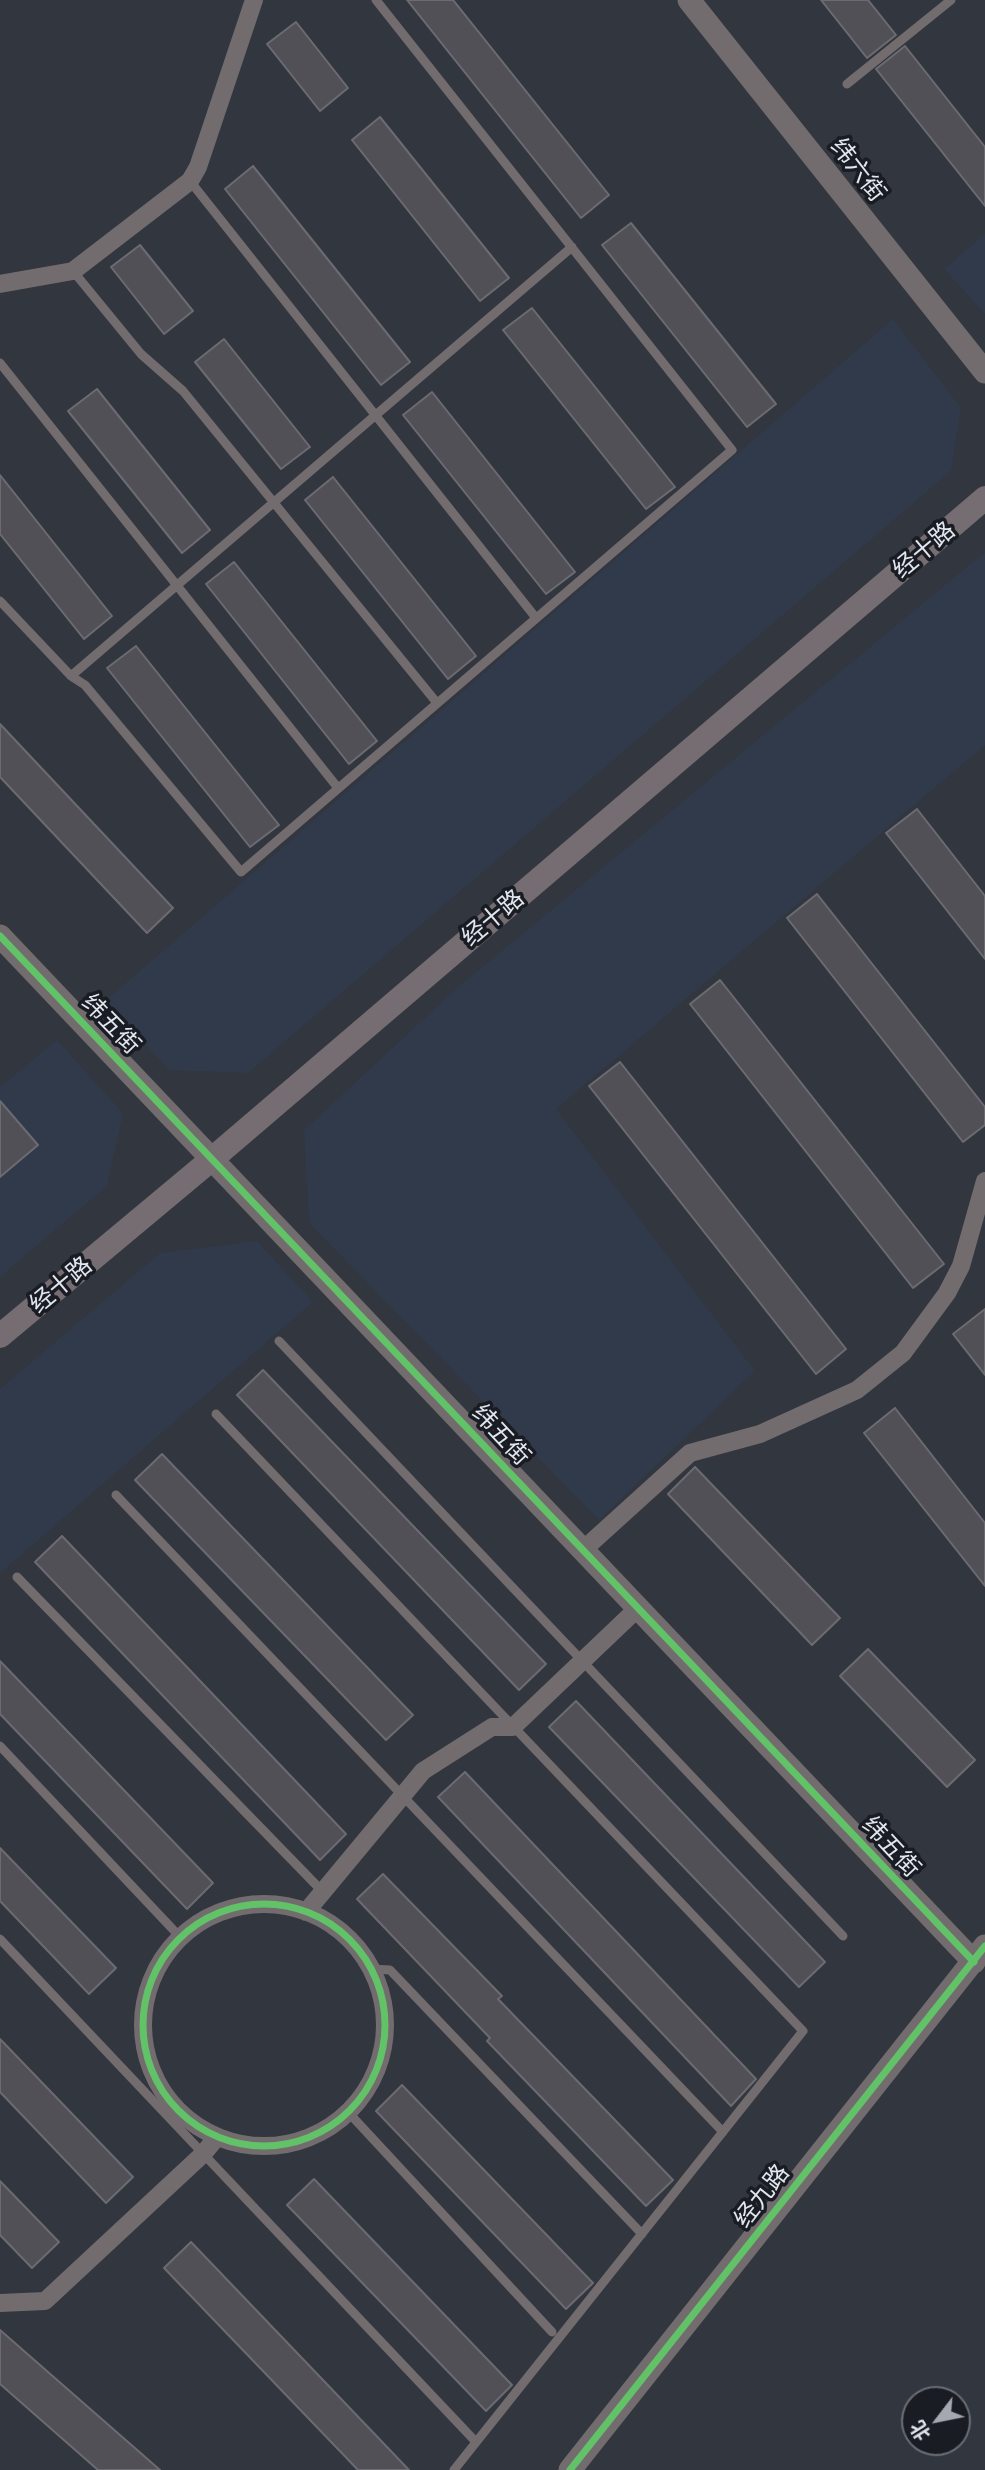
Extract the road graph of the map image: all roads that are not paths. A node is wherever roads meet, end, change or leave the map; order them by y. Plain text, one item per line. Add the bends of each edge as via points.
1 (254, 0) edge
2 (376, 0) edge
3 (690, 0) edge
4 (951, 0) edge
5 (847, 83) dead end
6 (190, 181) junction
7 (572, 247) junction
8 (72, 271) junction
9 (0, 284) edge
10 (0, 363) edge
11 (985, 372) edge
12 (985, 498) edge
13 (0, 601) edge
14 (536, 618) junction
15 (71, 676) junction
16 (437, 703) junction
17 (338, 788) junction
18 (0, 936) edge
19 (212, 1159) junction
20 (985, 1181) edge
21 (0, 1336) edge
22 (279, 1341) dead end
23 (216, 1414) dead end
24 (116, 1495) dead end
25 (583, 1550) junction
26 (17, 1577) dead end
27 (638, 1608) junction
28 (582, 1661) junction
29 (513, 1727) junction
30 (0, 1746) edge
31 (402, 1796) junction
32 (323, 1892) junction
33 (306, 1912) junction
34 (843, 1936) dead end
35 (181, 1938) junction
36 (0, 1939) edge
37 (979, 1954) edge
38 (371, 1969) junction
39 (348, 2112) junction
40 (723, 2132) junction
41 (217, 2137) junction
42 (203, 2154) junction
43 (642, 2234) junction
44 (0, 2303) edge
45 (552, 2332) dead end
46 (476, 2442) junction
47 (454, 2470) edge
48 (570, 2470) edge

1 - 6 street
2 - 7 lane
3 - 11 street, 纬六街
4 - 5 lane
6 - 8 street
6 - 14 lane
7 - 14 lane via 732,450
7 - 15 lane
8 - 9 street
8 - 16 lane via 141,354 183,391
10 - 17 lane
12 - 19 main road, 经十路
13 - 15 lane
14 - 16 lane
15 - 17 lane via 85,685 241,872
16 - 17 lane
18 - 19 street, 纬五街
19 - 21 main road, 经十路
19 - 25 street, 纬五街
20 - 25 street via 961,1266 947,1293 902,1353 857,1390 760,1434 690,1453
22 - 28 lane
23 - 29 lane
24 - 31 lane
25 - 27 street, 纬五街
26 - 32 lane
27 - 28 street
27 - 37 street, 纬五街
28 - 29 street
28 - 34 lane
29 - 31 street via 492,1727 422,1770
29 - 40 lane via 803,2031
30 - 35 lane
31 - 32 street
31 - 40 lane
32 - 33 street
33 - 35 street via 246,1906 215,1915
33 - 38 street via 340,1931
35 - 41 street via 165,1956 150,1986 144,2018 146,2051 158,2082 177,2109
36 - 42 lane
37 - 48 street, 经九路
38 - 39 street via 384,2017 383,2049 372,2080
38 - 43 lane via 390,1970
39 - 41 street via 313,2136 282,2145 249,2146
39 - 45 lane
40 - 43 lane
41 - 42 street
42 - 44 street via 45,2301
42 - 46 lane
43 - 46 lane
46 - 47 lane

